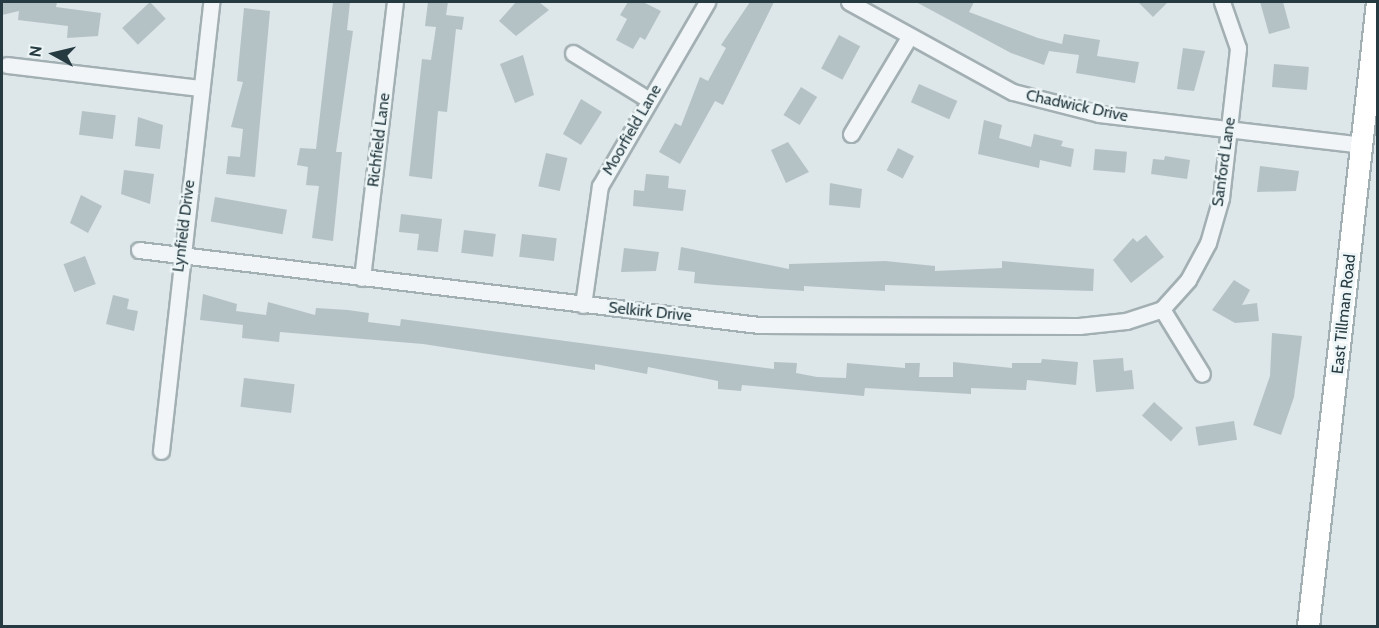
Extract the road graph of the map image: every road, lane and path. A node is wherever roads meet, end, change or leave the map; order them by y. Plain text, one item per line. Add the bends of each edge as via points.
1 (211, 2) edge
2 (395, 2) edge
3 (706, 2) edge
4 (849, 2) edge
5 (1222, 2) edge
6 (1377, 2) edge
7 (909, 37) junction
8 (573, 53) dead end
9 (7, 65) dead end
10 (201, 88) junction
11 (649, 100) junction
12 (1230, 129) junction
13 (851, 134) dead end
14 (1363, 145) junction
15 (139, 250) dead end
16 (180, 256) junction
17 (362, 278) junction
18 (583, 305) junction
19 (1162, 309) junction
20 (1202, 374) dead end
21 (161, 451) dead end
22 (1308, 627) edge

1 - 10 street, Lynfield Drive
2 - 17 street, Richfield Lane
3 - 11 street, Moorfield Lane
4 - 7 street, Chadwick Drive
5 - 12 street, Sanford Lane via 1238,48
6 - 14 main road, East Tillman Road
7 - 12 street, Chadwick Drive via 1013,92 1099,114
7 - 13 street
8 - 11 street
9 - 10 street
10 - 16 street, Lynfield Drive
11 - 18 street, Moorfield Lane via 600,186
12 - 14 street, Chadwick Drive
12 - 19 street, Sanford Lane via 1221,198 1208,243 1188,280
14 - 22 main road, East Tillman Road
15 - 16 street, Selkirk Drive
16 - 17 street, Selkirk Drive
16 - 21 street, Lynfield Drive
17 - 18 street, Selkirk Drive
18 - 19 street, Selkirk Drive via 759,325 903,328 1079,326 1126,321
19 - 20 street

